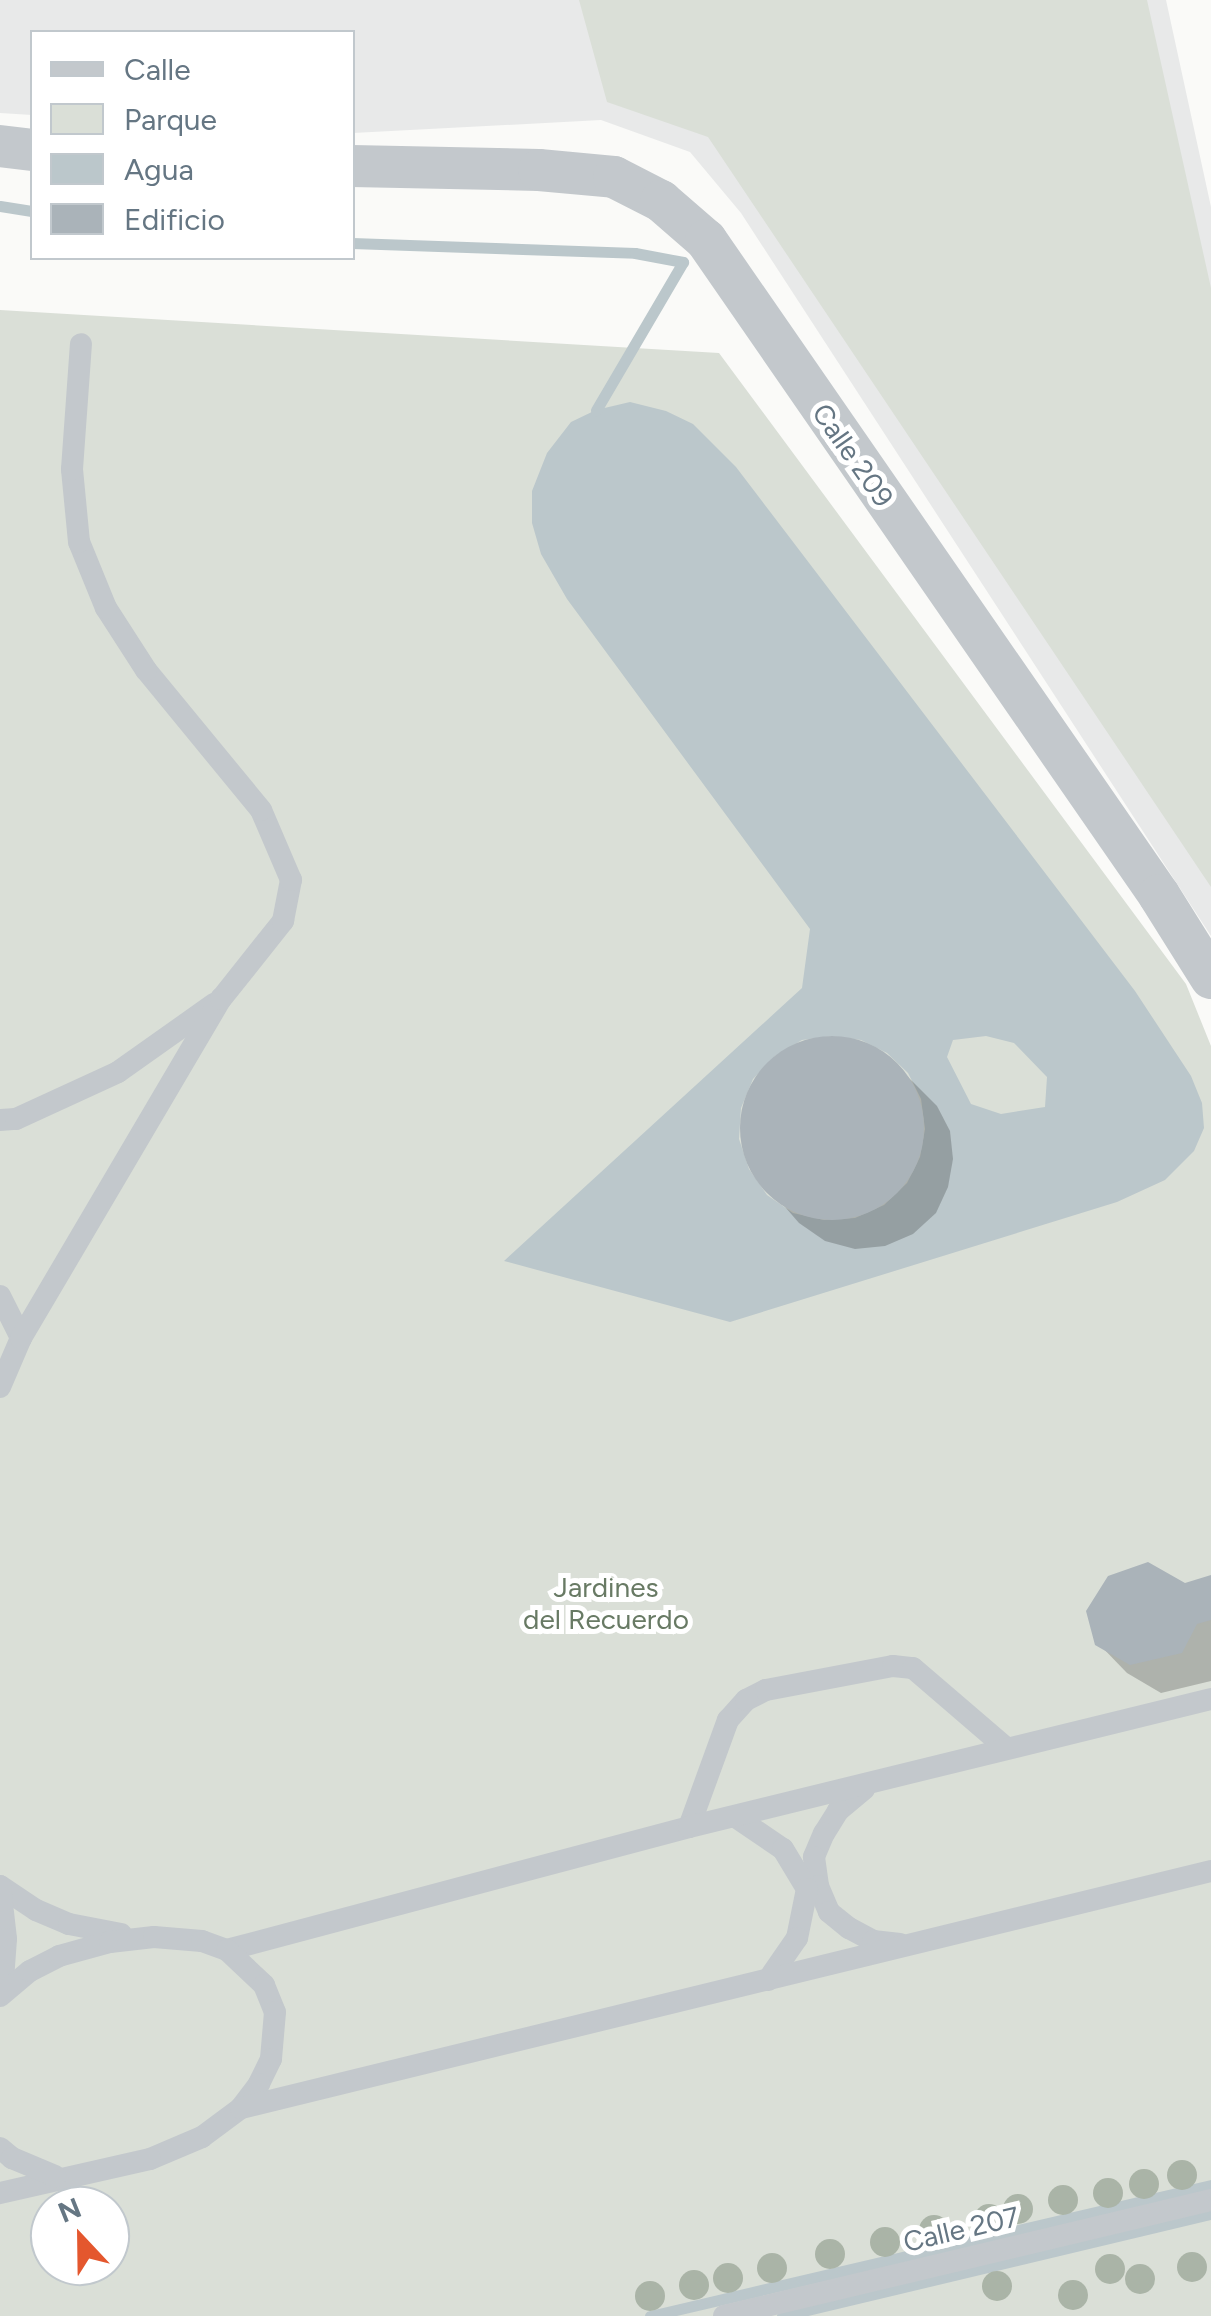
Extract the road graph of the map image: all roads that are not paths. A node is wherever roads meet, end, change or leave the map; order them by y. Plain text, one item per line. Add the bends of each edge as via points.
1 (0, 146) edge
2 (30, 150) edge
3 (355, 166) edge
4 (80, 344) dead end
5 (1211, 978) edge
6 (221, 999) junction
7 (0, 1120) edge
8 (0, 1296) edge
9 (21, 1338) junction
10 (0, 1387) edge
11 (1211, 1698) edge
12 (1006, 1748) junction
13 (870, 1783) junction
14 (737, 1818) junction
15 (689, 1827) junction
16 (1211, 1871) edge
17 (0, 1886) edge
18 (154, 1937) junction
19 (912, 1946) junction
20 (227, 1950) junction
21 (768, 1980) junction
22 (1, 1995) edge
23 (241, 2108) junction
24 (0, 2148) edge
25 (55, 2176) junction
26 (0, 2192) edge
27 (1211, 2200) edge
28 (724, 2316) edge

1 - 2 street
3 - 5 street, Calle 209 via 614,176 661,201 706,240
4 - 6 lane via 72,469 79,542 106,608 146,670 261,810 291,880 283,921
6 - 7 lane via 118,1072 16,1119
6 - 9 lane
8 - 9 lane
9 - 10 lane
11 - 12 lane
12 - 13 lane
12 - 15 lane via 913,1668 766,1690 728,1720
13 - 14 lane
13 - 19 lane via 824,1833 814,1857 818,1886 829,1912 849,1928 874,1941
14 - 15 lane
14 - 21 lane via 782,1849 807,1890 798,1938
15 - 20 lane
16 - 19 lane
17 - 18 lane via 70,1924
17 - 22 lane via 6,1939
18 - 20 lane
18 - 22 lane via 59,1956
19 - 21 lane
20 - 23 lane via 264,1985 275,2012 271,2059
21 - 23 lane
23 - 25 lane via 202,2137 150,2158
24 - 25 lane
25 - 26 lane
27 - 28 lane, Calle 207

